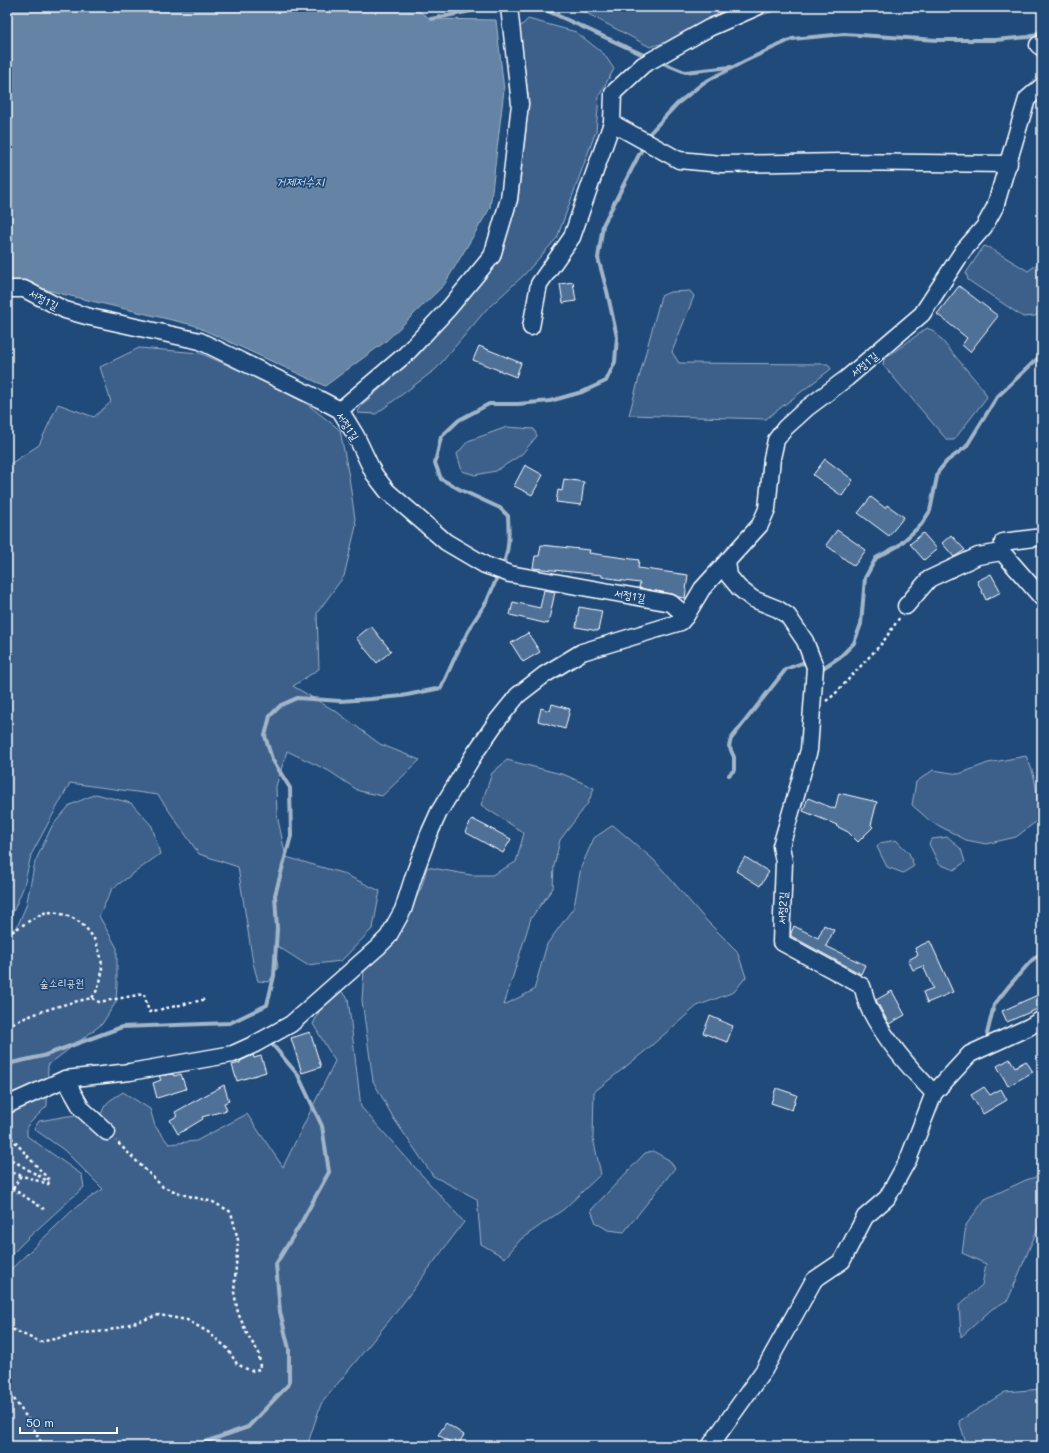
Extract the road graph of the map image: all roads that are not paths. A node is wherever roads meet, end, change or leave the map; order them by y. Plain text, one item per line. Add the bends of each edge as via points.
1 (509, 7) edge
2 (757, 7) edge
3 (1042, 44) edge
4 (1042, 48) edge
5 (1042, 86) edge
6 (612, 123) junction
7 (1009, 164) junction
8 (7, 289) edge
9 (531, 327) dead end
10 (340, 410) junction
11 (1042, 537) edge
12 (1002, 552) junction
13 (726, 562) junction
14 (1042, 598) edge
15 (906, 606) road end
16 (686, 616) junction
17 (1042, 1019) edge
18 (65, 1079) junction
19 (934, 1093) junction
20 (7, 1105) edge
21 (107, 1132) road end
22 (710, 1446) edge

1 - 10 street via 520,104 509,200 492,256 406,354
2 - 6 street via 709,28 643,66 613,93
3 - 4 street via 1038,46
5 - 7 street, 서정1길 via 1027,98
6 - 7 street via 679,160 721,164
6 - 9 street via 572,237 539,284
7 - 13 street, 서정1길 via 995,207 984,227 963,251 922,314 847,378 807,408 776,440 767,509 760,525
8 - 10 street, 서정1길 via 24,289 65,310 90,317 200,341
10 - 16 street, 서정1길 via 374,474 387,490 446,542 485,565 510,574 671,603
11 - 12 street via 1003,542
12 - 14 street
12 - 15 street via 978,556 929,579
13 - 16 street, 서정1길 via 702,589
13 - 19 street, 서정2길 via 729,576 739,588 753,599 788,616 805,641 814,667 809,750 781,846 784,862 781,942 862,986 869,1009 890,1042
16 - 18 street via 681,622 667,627 582,652 544,675 518,695 497,721 439,812 403,910 388,937 291,1024 233,1054 130,1072
17 - 19 street via 970,1054
18 - 20 street
18 - 21 street via 82,1109
19 - 22 street via 908,1160 887,1198 865,1217 842,1261 814,1280 764,1370

